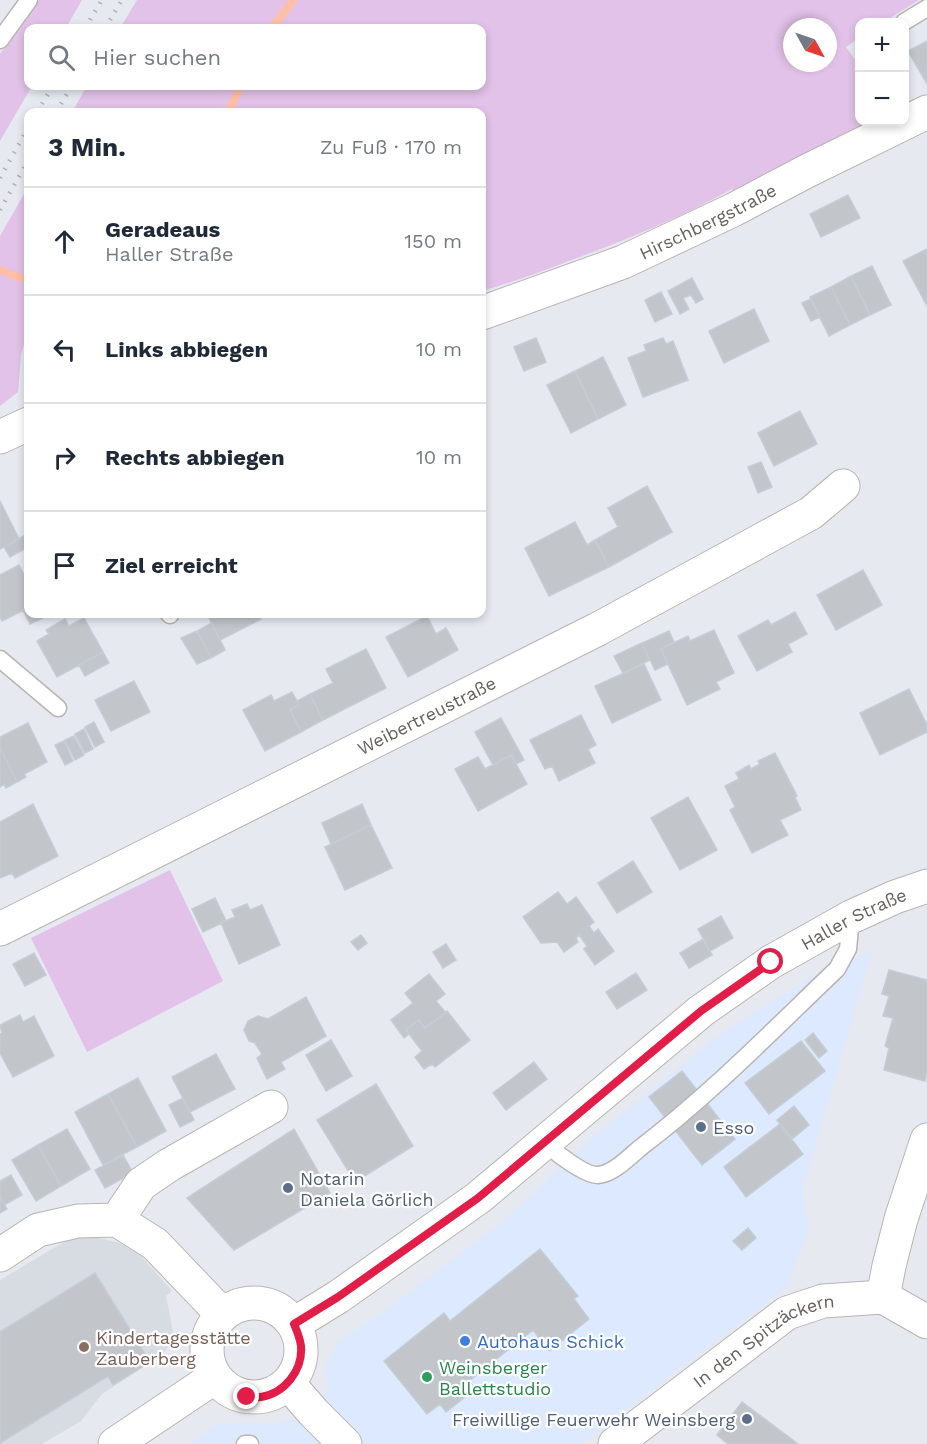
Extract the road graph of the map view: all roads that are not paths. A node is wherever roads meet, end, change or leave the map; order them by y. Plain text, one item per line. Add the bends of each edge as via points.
1 (29, 0) edge
2 (927, 8) edge
3 (909, 19) edge
4 (0, 40) edge
5 (927, 112) edge
6 (486, 312) edge
7 (24, 426) edge
8 (0, 437) edge
9 (843, 486) dead end
10 (0, 659) edge
11 (58, 708) dead end
12 (927, 886) edge
13 (851, 917) junction
14 (0, 929) edge
15 (272, 1107) dead end
16 (927, 1140) edge
17 (543, 1142) junction
18 (117, 1220) junction
19 (0, 1255) edge
20 (883, 1297) junction
21 (222, 1314) junction
22 (927, 1322) edge
23 (294, 1324) junction
24 (215, 1377) junction
25 (288, 1383) junction
26 (115, 1444) edge
27 (245, 1444) edge
28 (250, 1444) edge
29 (345, 1444) edge
30 (615, 1444) edge

1 - 4 lane
2 - 3 lane
5 - 6 street, Hirschbergstraße via 623,262
7 - 8 street
9 - 14 street, Weibertreustraße via 811,513 598,629
10 - 11 lane
12 - 13 street, Haller Straße
13 - 17 street, Haller Straße via 771,962 701,1011
13 - 17 lane via 848,949 837,969 703,1097 610,1172 596,1176
15 - 18 street via 141,1184
16 - 20 street via 901,1219
17 - 23 street, Haller Straße via 478,1198
18 - 19 street via 78,1221 38,1230
18 - 21 street via 155,1244
20 - 22 street
20 - 30 street, In den Spitzäckern via 823,1301 787,1313
21 - 23 street via 246,1303 260,1302 273,1306
21 - 24 street via 206,1347
23 - 25 street via 301,1348 300,1361
24 - 25 street via 232,1392 247,1397 261,1397
24 - 26 street
25 - 29 street
27 - 28 lane

